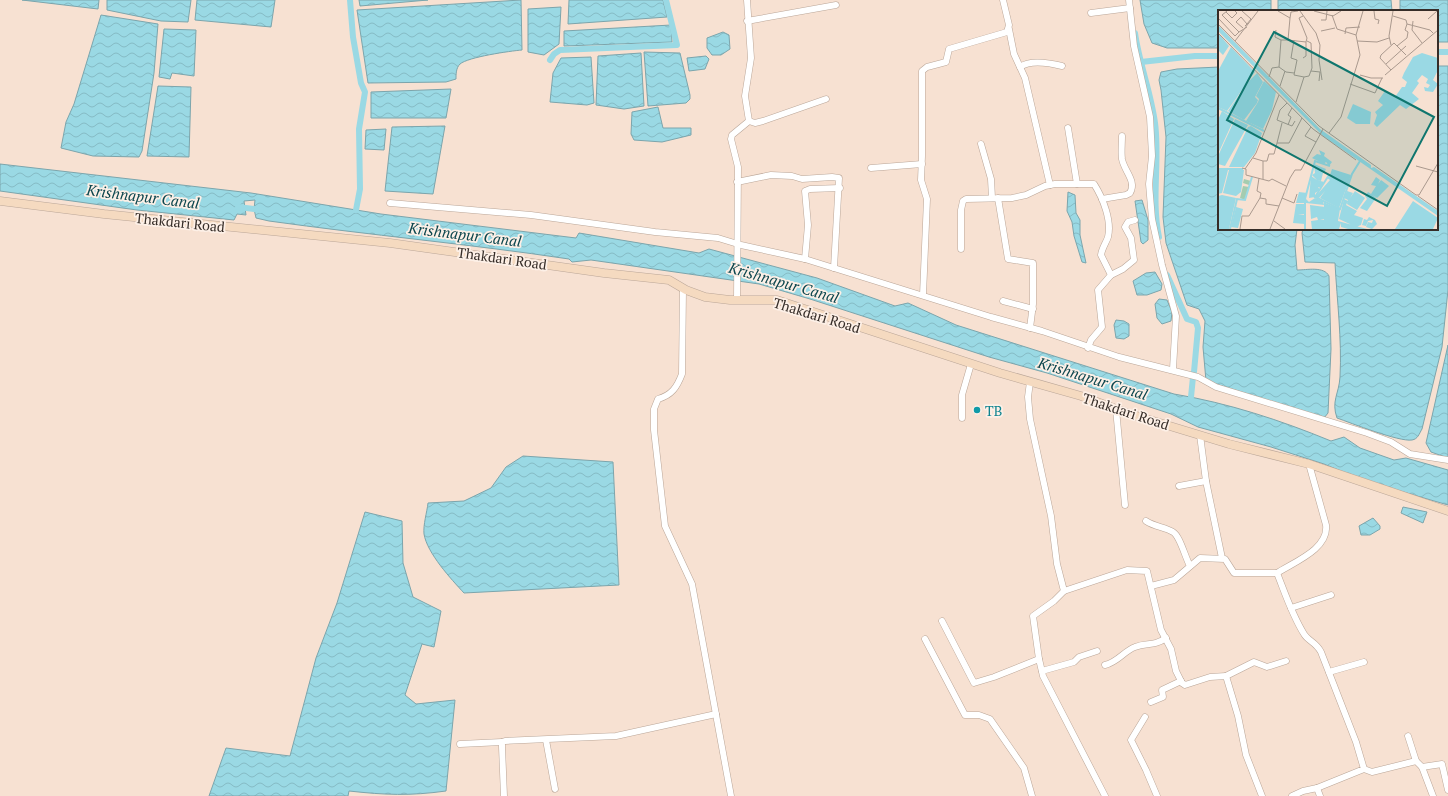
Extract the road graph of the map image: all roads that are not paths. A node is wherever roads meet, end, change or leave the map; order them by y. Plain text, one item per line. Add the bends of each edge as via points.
1 (747, 0) edge
2 (1003, 0) edge
3 (1129, 0) edge
4 (836, 5) dead end
5 (1130, 8) junction
6 (1091, 13) dead end
7 (748, 21) junction
8 (1009, 29) junction
9 (1062, 66) dead end
10 (1020, 67) junction
11 (826, 99) dead end
12 (749, 121) junction
13 (1068, 128) dead end
14 (1122, 136) dead end
15 (981, 144) dead end
16 (922, 164) junction
17 (871, 168) dead end
18 (737, 182) junction
19 (1077, 184) junction
20 (1050, 185) junction
21 (840, 188) junction
22 (995, 198) junction
23 (1102, 199) junction
24 (0, 201) edge
25 (390, 203) dead end
26 (1135, 220) dead end
27 (738, 244) junction
28 (961, 249) dead end
29 (805, 259) junction
30 (834, 268) junction
31 (1111, 275) junction
32 (683, 289) junction
33 (923, 295) junction
34 (737, 300) junction
35 (1003, 301) dead end
36 (1033, 309) junction
37 (1030, 328) junction
38 (1088, 348) junction
39 (971, 364) junction
40 (1173, 369) junction
41 (1030, 382) junction
42 (1116, 409) junction
43 (962, 418) dead end
44 (1200, 435) junction
45 (1448, 460) edge
46 (1309, 464) junction
47 (1206, 481) junction
48 (1178, 486) dead end
49 (1126, 505) dead end
50 (1448, 511) edge
51 (1146, 521) dead end
52 (1222, 558) junction
53 (1190, 566) junction
54 (1277, 572) junction
55 (1151, 586) junction
56 (1064, 591) junction
57 (1331, 595) dead end
58 (1291, 608) junction
59 (942, 621) dead end
60 (1166, 638) junction
61 (925, 639) dead end
62 (1097, 651) dead end
63 (1039, 658) junction
64 (1286, 661) dead end
65 (1364, 662) dead end
66 (1105, 665) dead end
67 (1042, 671) junction
68 (1329, 672) junction
69 (1226, 676) junction
70 (1181, 681) junction
71 (1152, 702) dead end
72 (716, 714) junction
73 (1145, 718) dead end
74 (1408, 736) dead end
75 (546, 740) junction
76 (502, 742) junction
77 (460, 744) dead end
78 (1416, 761) junction
79 (1422, 767) junction
80 (1364, 769) junction
81 (1317, 788) junction
82 (555, 789) dead end
83 (1448, 790) edge
84 (504, 796) edge
85 (731, 796) edge
86 (1032, 796) edge
87 (1105, 796) edge
88 (1157, 796) edge
89 (1262, 796) edge
90 (1292, 796) edge
91 (1320, 796) edge
92 (1433, 796) edge

1 - 7 street
2 - 8 street
3 - 5 street
4 - 7 street
5 - 6 street
5 - 40 street via 1134,46 1150,117 1152,156 1149,184 1152,219 1176,316
7 - 12 street via 751,58 745,96
8 - 10 street via 1014,54
8 - 16 street via 1004,33 949,49 946,62 923,68
9 - 10 street via 1029,63
10 - 20 street
11 - 12 street via 763,121
12 - 18 street via 732,135 731,140 738,167
13 - 19 street
14 - 23 street via 1122,159 1131,178 1132,190 1126,195
15 - 22 street
16 - 17 street
16 - 33 street via 921,180 927,199
18 - 21 street via 771,175 802,179 832,177 839,178
18 - 27 street
19 - 20 street
19 - 23 street via 1094,184
20 - 22 street via 1026,195
21 - 29 street via 810,189 805,192 808,225
21 - 30 street
22 - 28 street via 972,198 963,201
22 - 36 street via 1008,259 1032,263
23 - 31 street via 1109,230 1101,255
24 - 32 street, Thakdari Road via 390,243 669,280
25 - 27 street via 531,215 718,238
26 - 31 street via 1128,222 1125,227 1134,260
27 - 29 street
27 - 34 street
29 - 30 street
30 - 33 street
31 - 38 street via 1098,290 1102,327
32 - 34 street, Thakdari Road via 705,297
32 - 72 street via 682,374 672,393 658,399 654,409 654,430 665,526 692,584
33 - 37 street
34 - 39 street, Thakdari Road via 777,300
35 - 36 street
36 - 37 street
37 - 38 street
38 - 40 street
39 - 41 street, Thakdari Road
39 - 43 street via 962,395
40 - 45 street via 1198,377 1216,387 1382,439 1410,454
41 - 42 street, Thakdari Road
41 - 56 street via 1030,419
42 - 44 street, Thakdari Road
42 - 49 street
44 - 46 street, Thakdari Road
44 - 47 street
46 - 50 street, Thakdari Road
46 - 54 street via 1326,532 1317,548
47 - 48 street
47 - 52 street
51 - 53 street via 1176,534
52 - 53 street via 1200,558
52 - 54 street via 1228,562 1234,573
53 - 55 street via 1174,580
54 - 58 street
55 - 56 street via 1147,571 1127,570
55 - 60 street
56 - 63 street via 1033,616
57 - 58 street
58 - 68 street via 1304,635 1318,645
59 - 63 street via 974,683
60 - 66 street via 1152,645 1135,647
60 - 70 street
61 - 86 street via 965,715 979,715 990,719 1024,768
62 - 67 street via 1079,657 1074,662
63 - 67 street
64 - 69 street via 1267,667 1254,662
65 - 68 street
67 - 87 street
68 - 80 street
69 - 70 street via 1210,677 1185,685
69 - 89 street via 1246,755
70 - 71 street via 1162,690 1163,697
72 - 75 street via 632,734
72 - 85 street
73 - 88 street via 1131,740
74 - 78 street
75 - 76 street
75 - 82 street
76 - 77 street
76 - 84 street
78 - 79 street
78 - 80 street via 1372,772
79 - 83 street via 1442,764
79 - 92 street
80 - 81 street
81 - 90 street
81 - 91 street

